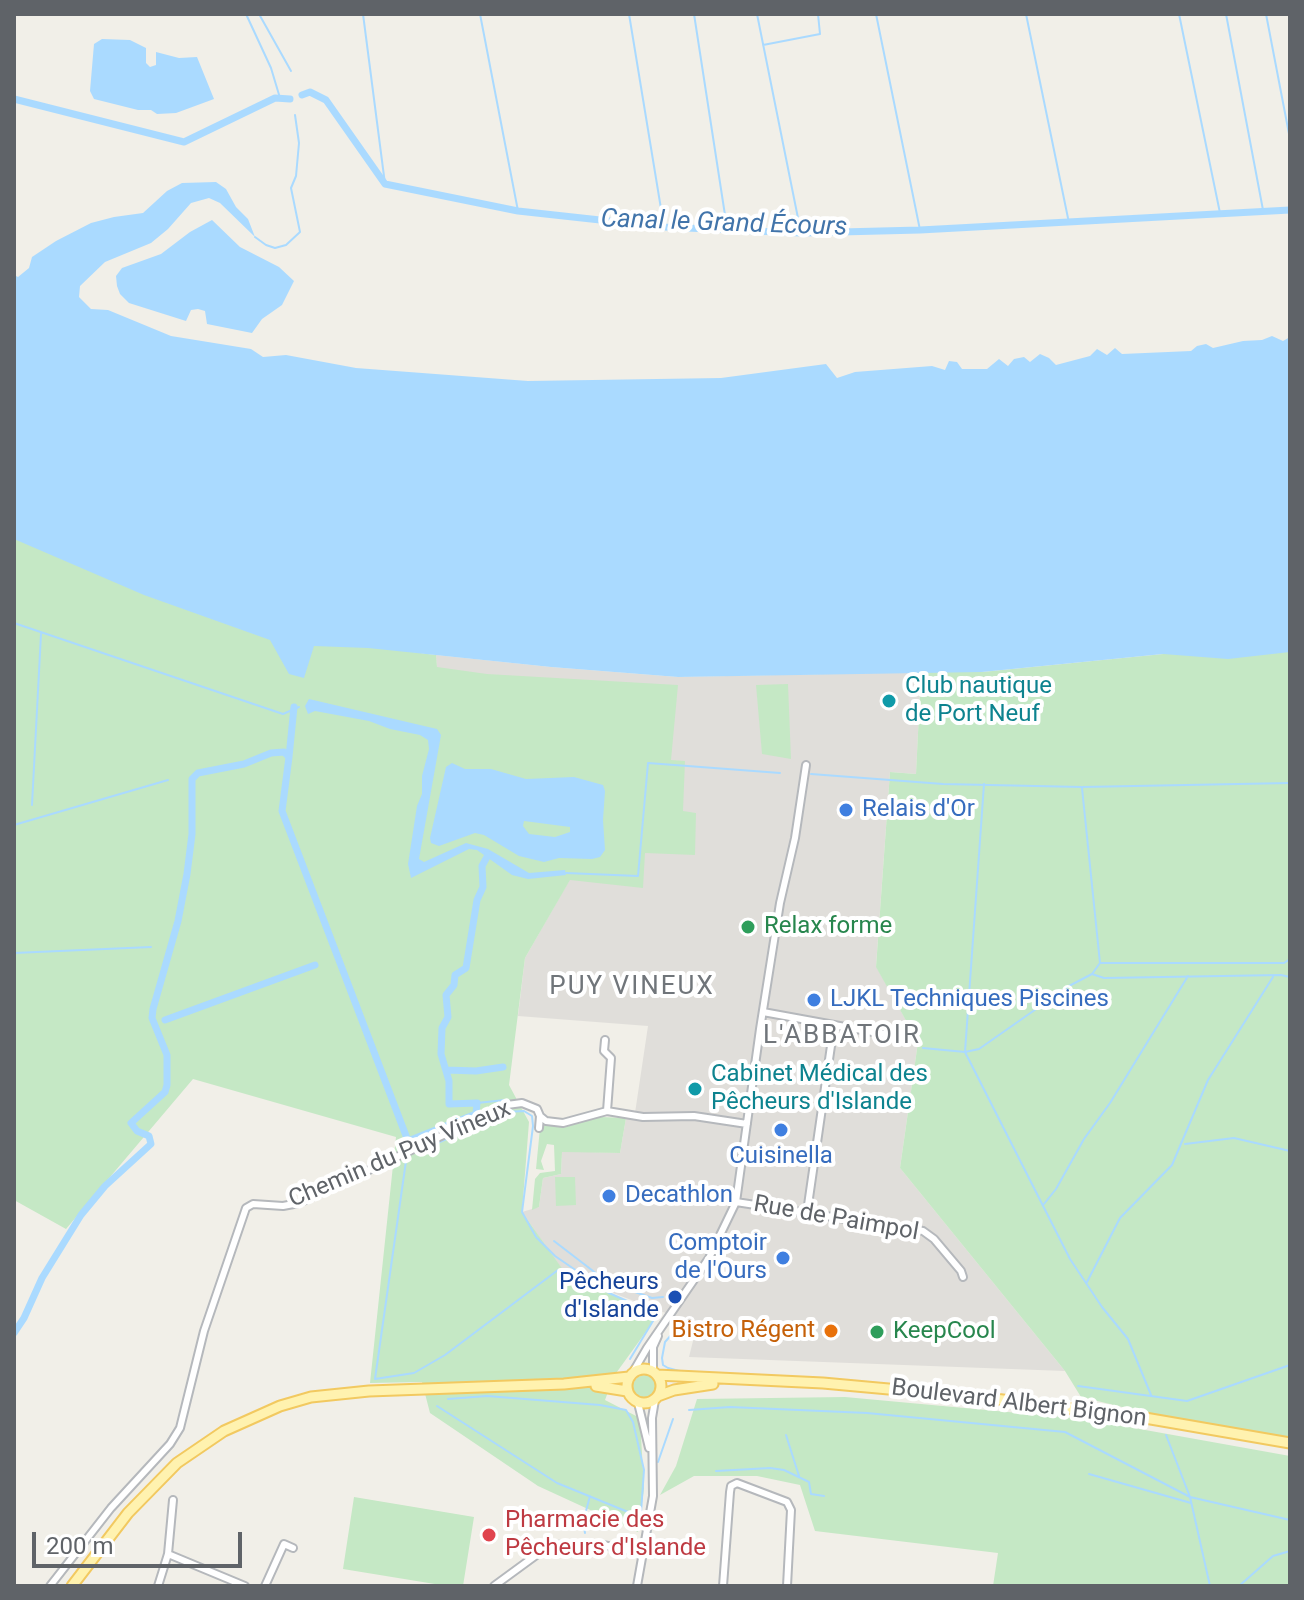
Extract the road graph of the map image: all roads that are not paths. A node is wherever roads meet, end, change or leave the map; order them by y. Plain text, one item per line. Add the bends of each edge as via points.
1 (806, 765) dead end
2 (763, 1012) junction
3 (834, 1025) junction
4 (889, 1035) dead end
5 (605, 1040) dead end
6 (607, 1111) junction
7 (540, 1116) junction
8 (747, 1124) junction
9 (539, 1128) dead end
10 (736, 1202) junction
11 (807, 1212) junction
12 (963, 1277) dead end
13 (661, 1326) junction
14 (655, 1373) junction
15 (631, 1374) junction
16 (746, 1381) junction
17 (564, 1384) junction
18 (627, 1391) junction
19 (657, 1398) junction
20 (638, 1403) junction
21 (1290, 1443) edge
22 (652, 1468) junction
23 (173, 1500) dead end
24 (293, 1548) dead end
25 (642, 1553) junction
26 (168, 1554) junction
27 (50, 1586) edge
28 (72, 1586) edge
29 (158, 1586) edge
30 (245, 1586) edge
31 (265, 1586) edge
32 (494, 1586) edge
33 (637, 1586) edge
34 (723, 1586) edge
35 (787, 1586) edge

1 - 2 street
2 - 3 street
2 - 8 street
3 - 4 street
3 - 11 street
5 - 6 street via 604,1051 611,1058
6 - 7 street via 563,1123
6 - 8 street
7 - 9 street, Chemin du Puy Vineux
7 - 27 street, Chemin du Puy Vineux via 528,1105 509,1105 299,1203 246,1208 204,1331 180,1428
8 - 10 street
10 - 11 street, Rue de Paimpol
10 - 13 street via 709,1258
11 - 12 street, Rue de Paimpol via 923,1231
13 - 14 street via 653,1347
13 - 15 street
14 - 15 main road via 643,1369
14 - 16 main road, Boulevard Albert Bignon
14 - 19 main road via 661,1386
15 - 17 main road
15 - 18 main road
16 - 19 main road, Boulevard Albert Bignon
16 - 21 main road, Boulevard Albert Bignon via 836,1384 1049,1405
17 - 18 main road
17 - 28 main road via 369,1391 280,1406 224,1431 177,1463 128,1513
18 - 20 main road
19 - 20 main road
19 - 22 street
20 - 22 street
22 - 25 street via 653,1496
23 - 26 street
24 - 31 street via 284,1544
25 - 32 street via 598,1544 550,1545
25 - 33 street
26 - 29 street
26 - 30 street
34 - 35 street via 730,1492 737,1483 787,1502 791,1510

